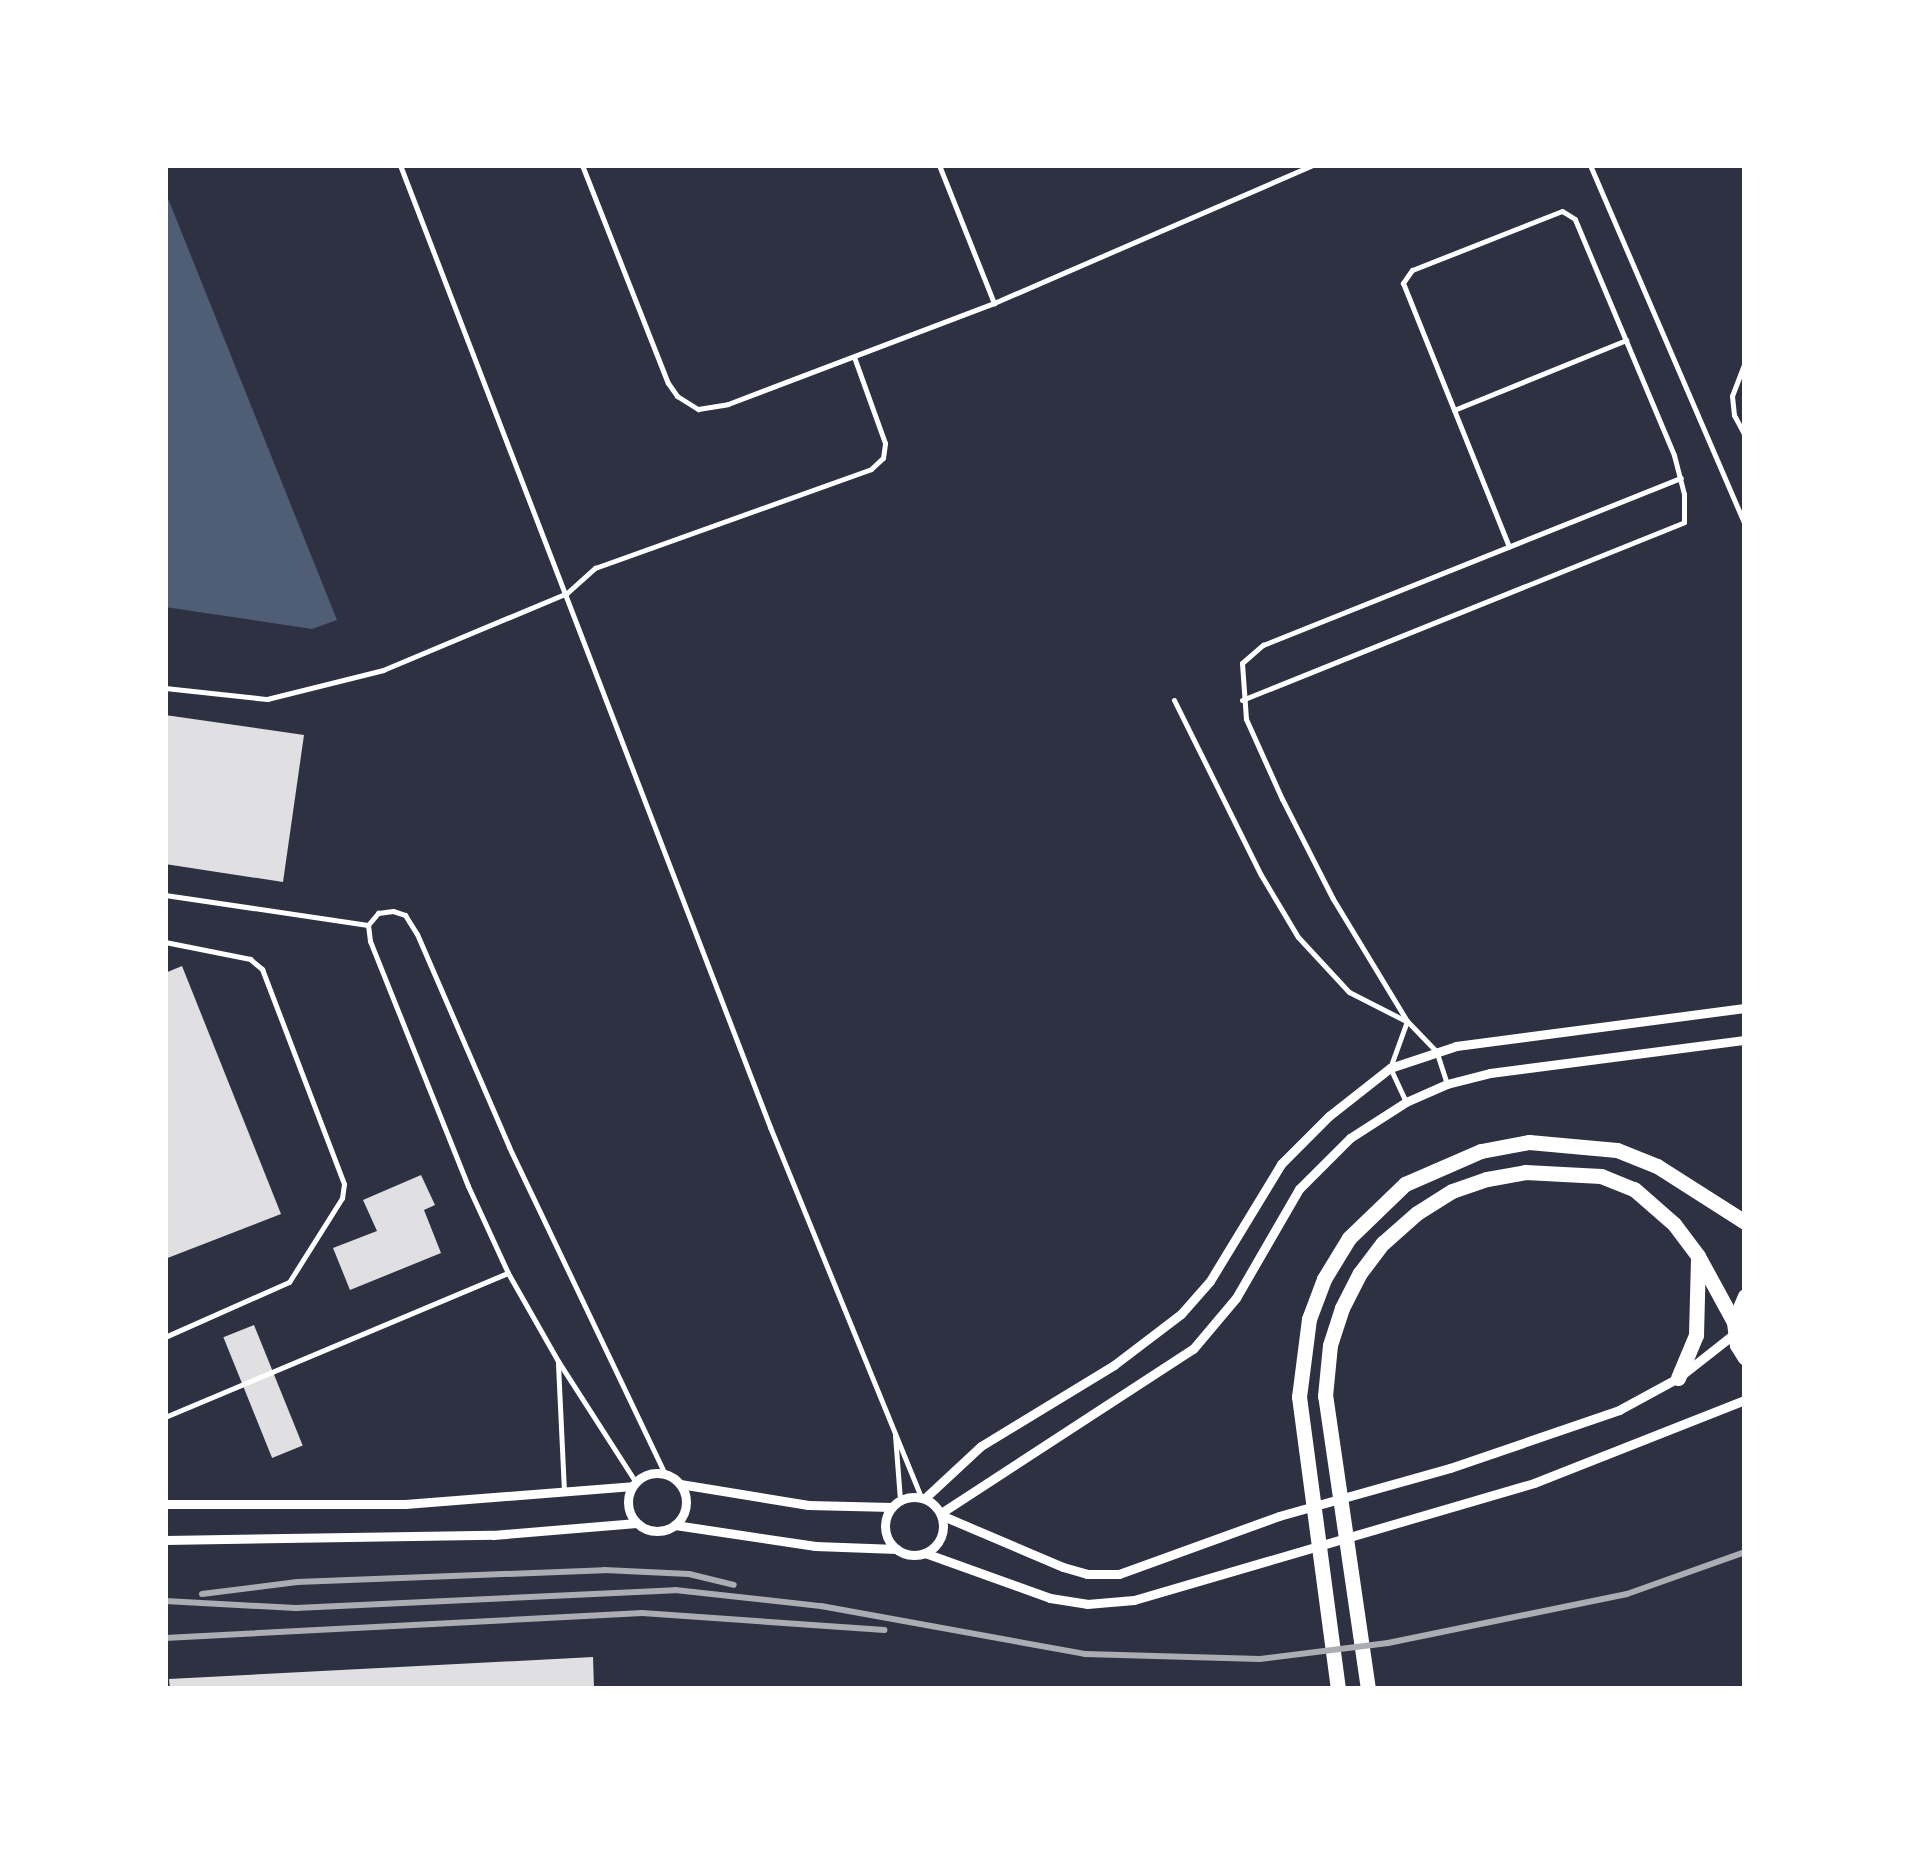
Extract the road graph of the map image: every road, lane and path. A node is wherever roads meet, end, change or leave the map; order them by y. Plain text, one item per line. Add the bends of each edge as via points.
1 (400, 165) edge
2 (582, 165) edge
3 (939, 165) edge
4 (1313, 165) edge
5 (1590, 165) edge
6 (994, 303) junction
7 (1626, 340) junction
8 (854, 357) junction
9 (1745, 362) edge
10 (1454, 410) junction
11 (1745, 436) edge
12 (1681, 478) junction
13 (1745, 524) edge
14 (1510, 547) junction
15 (567, 593) junction
16 (165, 688) edge
17 (1174, 700) dead end
18 (1242, 700) junction
19 (165, 895) edge
20 (368, 925) junction
21 (165, 942) edge
22 (1745, 1008) edge
23 (1407, 1021) junction
24 (1745, 1040) edge
25 (1436, 1051) junction
26 (1390, 1068) junction
27 (1448, 1084) junction
28 (1406, 1102) junction
29 (1745, 1222) edge
30 (1698, 1256) junction
31 (508, 1273) junction
32 (1745, 1296) edge
33 (1734, 1328) junction
34 (165, 1337) edge
35 (1745, 1358) edge
36 (558, 1361) junction
37 (1678, 1378) junction
38 (1745, 1400) edge
39 (165, 1417) edge
40 (895, 1428) junction
41 (665, 1474) junction
42 (634, 1484) junction
43 (680, 1484) junction
44 (564, 1493) junction
45 (923, 1498) junction
46 (896, 1503) junction
47 (165, 1504) edge
48 (942, 1514) junction
49 (637, 1523) junction
50 (675, 1525) junction
51 (165, 1540) edge
52 (897, 1550) junction
53 (925, 1553) junction
54 (1338, 1689) edge
55 (1368, 1689) edge

1 - 15 lane
2 - 8 lane via 668,383 686,404 716,408
3 - 6 lane
4 - 6 lane
5 - 13 lane
6 - 8 lane
7 - 10 lane
7 - 10 lane via 1568,212 1427,264 1403,282
7 - 12 lane
8 - 15 lane via 885,443 880,464 595,568
9 - 11 lane via 1732,396
10 - 14 lane
12 - 14 lane
12 - 18 lane via 1686,506 1679,527
14 - 18 lane via 1251,651 1240,672
15 - 16 lane via 383,670 284,696
15 - 40 lane via 770,1127
17 - 23 lane via 1298,937 1348,992
18 - 23 lane via 1253,738 1311,858
19 - 20 lane
20 - 31 lane
20 - 41 lane via 387,910 410,920
21 - 34 lane via 250,959 262,969 344,1184 342,1198 289,1282
22 - 25 street
23 - 25 lane
23 - 26 lane
24 - 27 street via 1528,1066
25 - 26 street
25 - 27 lane
26 - 28 lane
26 - 45 street via 1281,1164 1210,1280 1181,1314 1114,1365 980,1446
27 - 28 street
28 - 48 street via 1350,1138 1299,1189 1236,1298 1193,1348
29 - 54 main road via 1657,1166 1617,1150 1528,1142 1443,1164 1406,1184 1349,1238 1309,1319 1299,1397
30 - 33 main road
30 - 37 main road via 1696,1334
30 - 55 main road via 1634,1189 1601,1176 1525,1172 1452,1191 1394,1233 1360,1273 1330,1345 1325,1396
31 - 36 lane
31 - 39 lane
32 - 33 main road
33 - 35 main road
33 - 37 street
36 - 42 lane
36 - 44 lane
37 - 48 street via 1557,1432 1278,1516 1119,1574 1063,1567
38 - 53 street via 1516,1489 1134,1600 1087,1604 1050,1598
40 - 45 lane
40 - 46 lane
41 - 42 street via 647,1474
41 - 43 street
42 - 44 street
42 - 49 street via 627,1503
43 - 46 street via 808,1505
43 - 50 street via 686,1510
44 - 47 street via 405,1504
45 - 46 street
45 - 48 street
46 - 52 street via 885,1531
48 - 53 street via 941,1538
49 - 50 street via 658,1532
49 - 51 street via 493,1534
50 - 52 street via 815,1546
52 - 53 street

